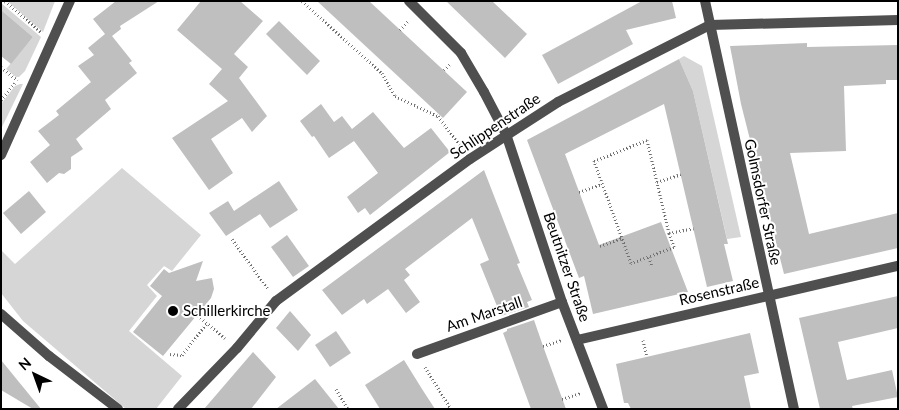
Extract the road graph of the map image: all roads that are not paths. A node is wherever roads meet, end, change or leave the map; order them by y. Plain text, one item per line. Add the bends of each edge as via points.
1 (70, 1) edge
2 (409, 1) edge
3 (705, 1) edge
4 (898, 20) edge
5 (710, 25) junction
6 (506, 134) junction
7 (1, 155) edge
8 (898, 266) edge
9 (768, 296) junction
10 (562, 302) junction
11 (1, 314) edge
12 (577, 340) junction
13 (417, 354) road end
14 (118, 409) edge
15 (178, 409) edge
16 (603, 409) edge
17 (794, 409) edge

1 - 7 street
2 - 6 street, Beutnitzer Straße via 461,53
3 - 5 street, Golmsdorfer Straße
4 - 5 street, Schlippenstraße
5 - 6 street, Schlippenstraße via 558,102
5 - 9 street, Golmsdorfer Straße
6 - 10 street, Beutnitzer Straße
6 - 15 street, Schlippenstraße via 276,301 237,348
8 - 9 street, Rosenstraße
9 - 12 street, Rosenstraße
9 - 17 street, Golmsdorfer Straße
10 - 12 street, Beutnitzer Straße
10 - 13 street, Am Marstall
11 - 14 street
12 - 16 street, Beutnitzer Straße

